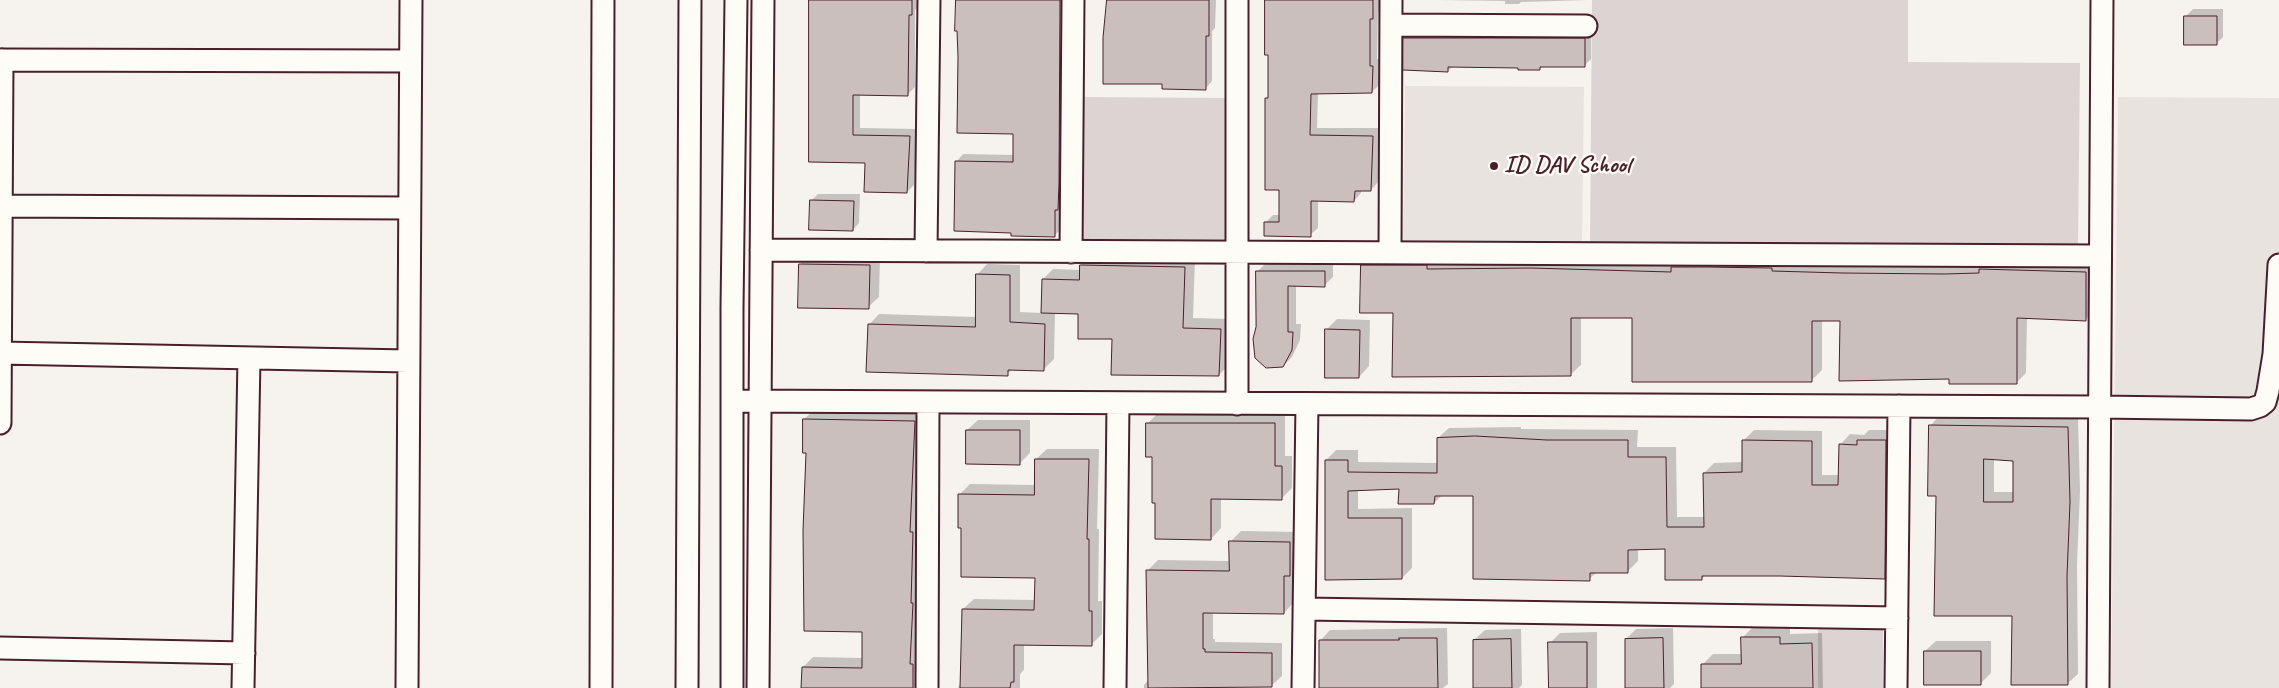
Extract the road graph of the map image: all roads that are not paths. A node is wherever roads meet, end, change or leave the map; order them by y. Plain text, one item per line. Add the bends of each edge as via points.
1 (411, 0) edge
2 (603, 0) edge
3 (690, 0) edge
4 (736, 0) edge
5 (763, 0) edge
6 (929, 0) edge
7 (1073, 0) edge
8 (1236, 0) edge
9 (1392, 0) edge
10 (2102, 0) edge
11 (1391, 25) junction
12 (1586, 26) dead end
13 (1, 60) edge
14 (410, 61) junction
15 (1, 206) junction
16 (408, 208) junction
17 (761, 250) junction
18 (926, 251) junction
19 (1072, 252) junction
20 (1237, 252) junction
21 (1390, 253) junction
22 (2100, 256) junction
23 (2279, 265) edge
24 (0, 353) edge
25 (249, 358) junction
26 (408, 361) junction
27 (732, 401) junction
28 (760, 402) junction
29 (928, 403) junction
30 (1118, 403) junction
31 (1237, 404) junction
32 (1307, 404) junction
33 (1899, 406) junction
34 (2100, 407) junction
35 (0, 423) edge
36 (1304, 608) junction
37 (1897, 618) junction
38 (0, 648) edge
39 (244, 653) junction
40 (243, 688) edge
41 (407, 688) edge
42 (601, 688) edge
43 (687, 688) edge
44 (732, 688) edge
45 (758, 688) edge
46 (928, 688) edge
47 (1116, 688) edge
48 (1303, 688) edge
49 (1896, 688) edge
50 (2098, 688) edge

1 - 14 street
2 - 42 street
3 - 43 street
4 - 27 street
5 - 17 street
6 - 18 street
7 - 19 street
8 - 20 street
9 - 11 street
10 - 22 street
11 - 12 street
11 - 21 street
13 - 14 street
13 - 15 street
14 - 16 street
15 - 16 street
15 - 24 street
16 - 26 street
17 - 18 street
17 - 28 street
18 - 19 street
19 - 20 street
20 - 21 street
20 - 31 street
21 - 22 street
22 - 34 street
23 - 34 street via 2274,354 2268,391 2265,402 2260,406 2251,409
24 - 25 street
24 - 35 street
25 - 26 street
25 - 39 street
26 - 41 street
27 - 28 street
27 - 44 street
28 - 29 street
28 - 45 street
29 - 30 street
29 - 46 street
30 - 31 street
30 - 47 street
31 - 32 street
32 - 33 street
32 - 36 street
33 - 34 street
33 - 37 street
34 - 50 street
36 - 37 street
36 - 48 street
37 - 49 street
38 - 39 street
39 - 40 street

